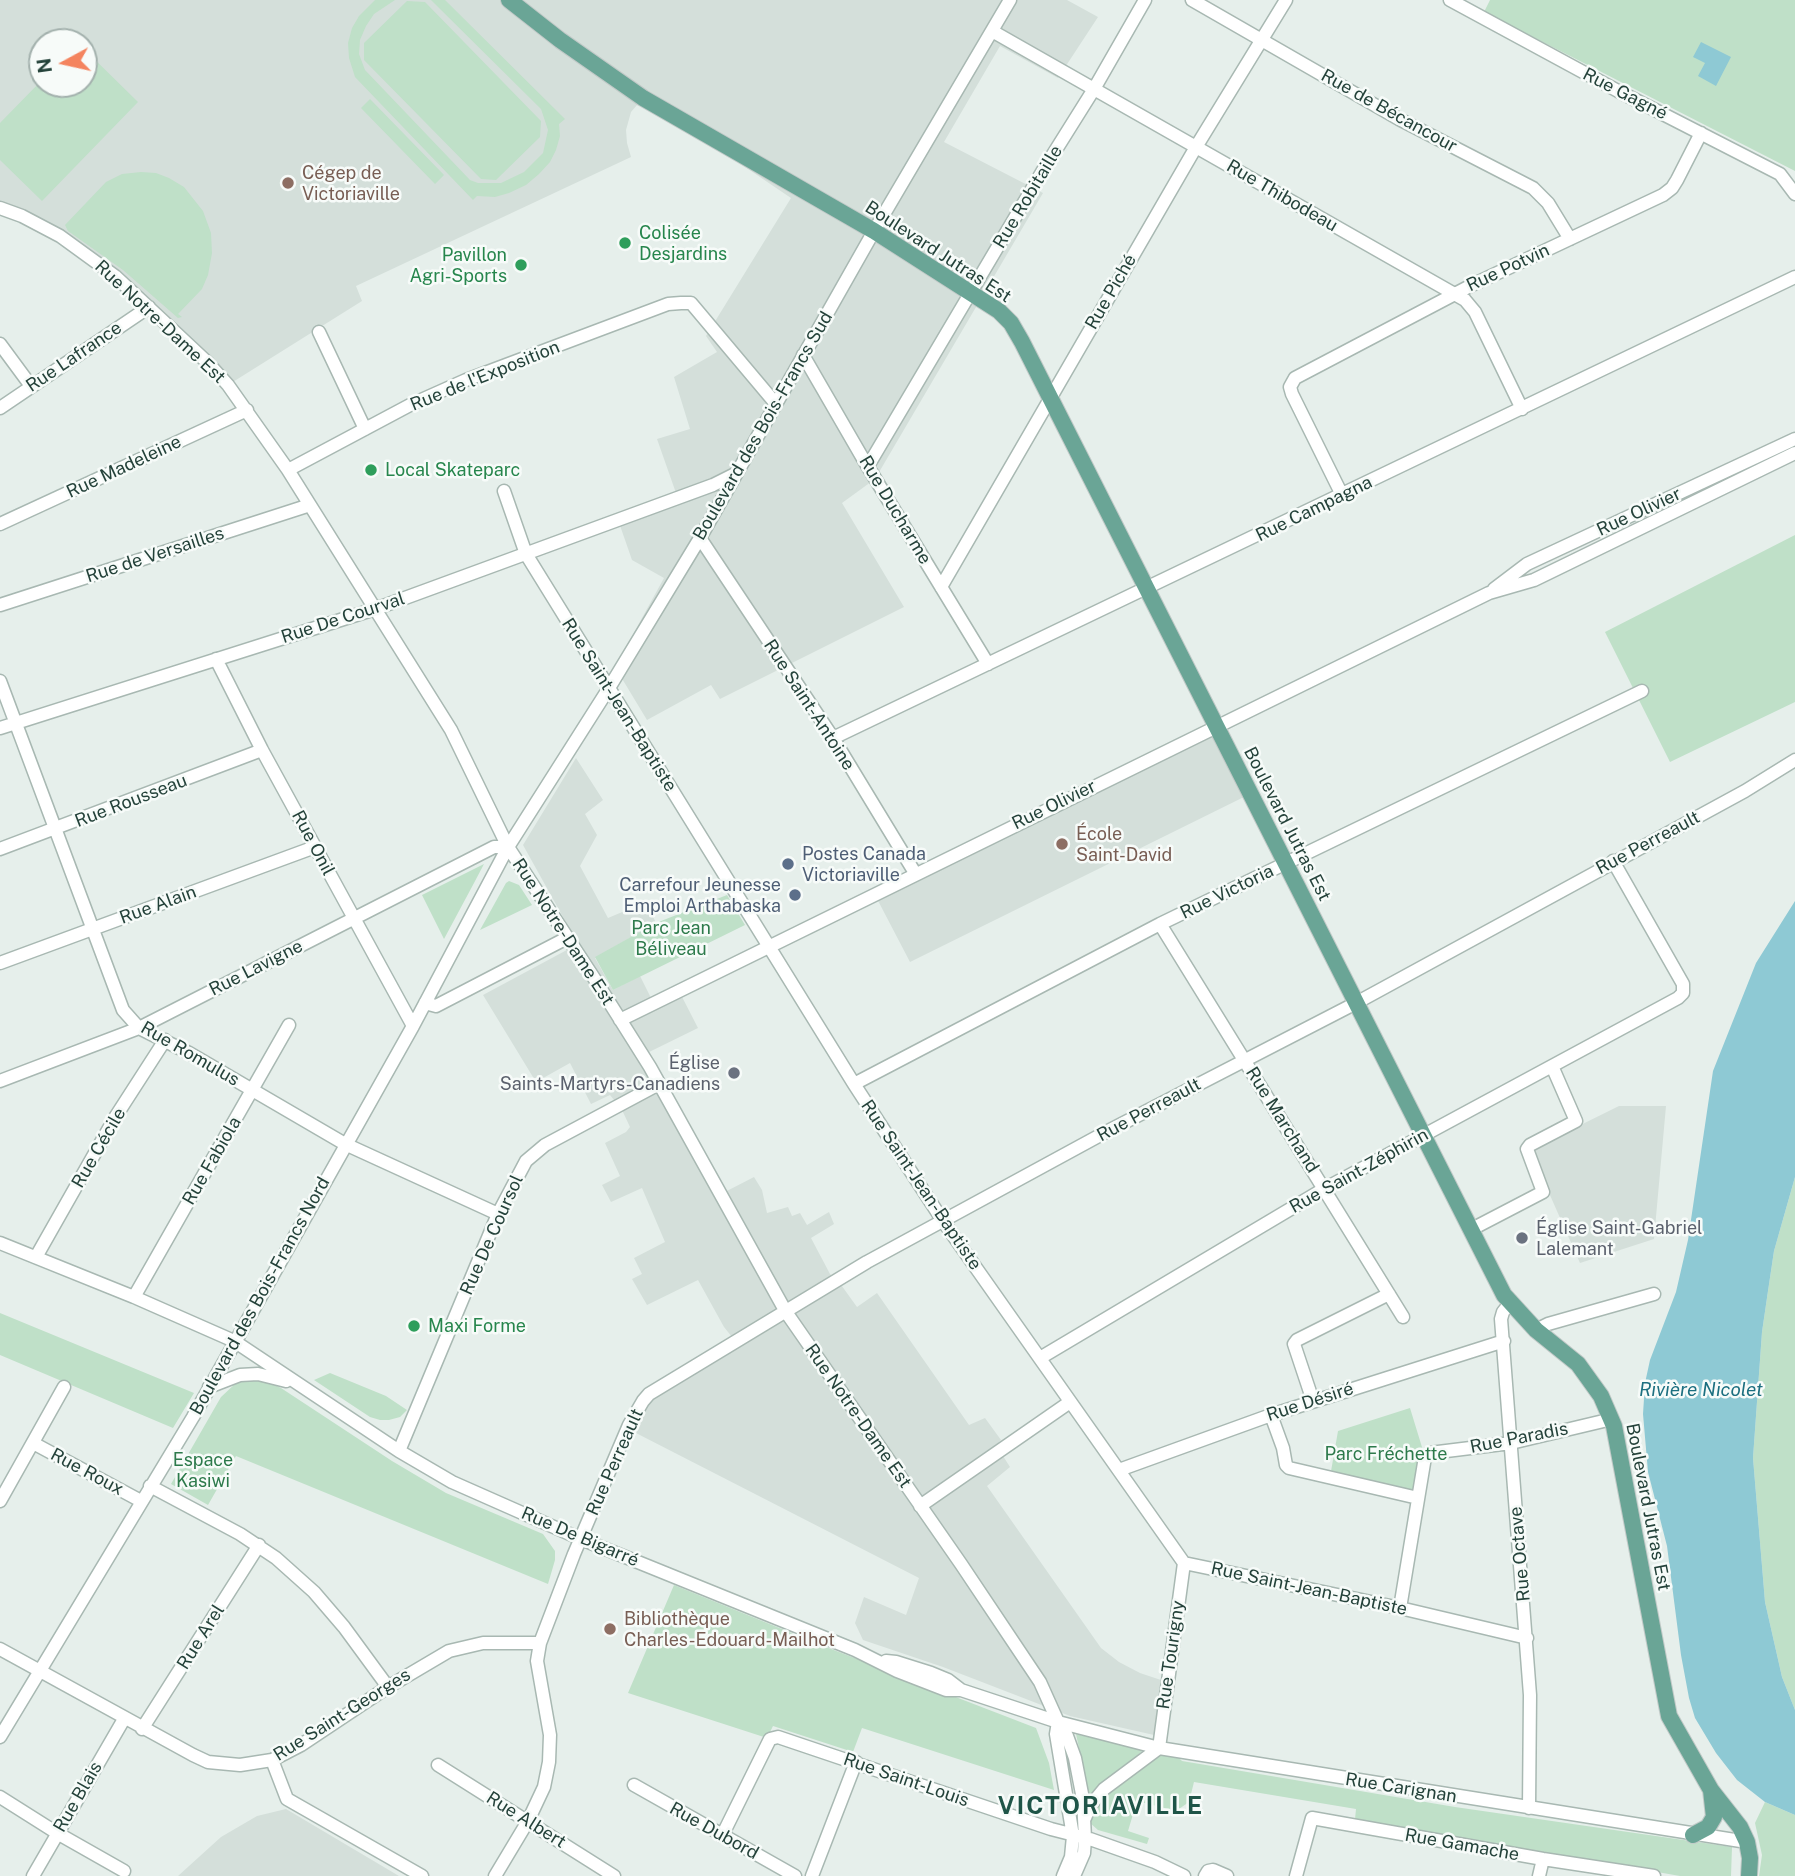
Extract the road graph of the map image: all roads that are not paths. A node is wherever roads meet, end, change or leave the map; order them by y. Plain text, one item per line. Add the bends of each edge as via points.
1 (509, 0) edge
2 (1010, 0) edge
3 (1145, 0) edge
4 (1192, 0) edge
5 (1286, 0) edge
6 (1450, 0) edge
7 (992, 31) junction
8 (1262, 40) junction
9 (1094, 89) junction
10 (1701, 133) junction
11 (1196, 147) junction
12 (1795, 194) edge
13 (0, 208) edge
14 (874, 231) junction
15 (1570, 239) junction
16 (1795, 277) edge
17 (972, 293) junction
18 (1454, 294) junction
19 (149, 307) junction
20 (320, 332) dead end
21 (0, 344) edge
22 (803, 355) junction
23 (32, 386) junction
24 (1050, 397) junction
25 (776, 404) junction
26 (0, 408) edge
27 (1522, 409) junction
28 (247, 411) junction
29 (365, 429) junction
30 (1795, 439) edge
31 (1795, 453) edge
32 (868, 466) junction
33 (288, 470) junction
34 (737, 473) junction
35 (504, 491) dead end
36 (1342, 495) junction
37 (682, 496) junction
38 (310, 505) junction
39 (714, 512) junction
40 (0, 524) edge
41 (700, 538) junction
42 (526, 554) junction
43 (941, 587) junction
44 (1147, 589) junction
45 (1489, 593) junction
46 (0, 606) edge
47 (375, 608) junction
48 (215, 659) junction
49 (988, 664) junction
50 (0, 681) edge
51 (609, 688) junction
52 (1642, 691) dead end
53 (15, 723) junction
54 (1216, 726) junction
55 (0, 728) edge
56 (832, 738) junction
57 (262, 750) junction
58 (1795, 760) edge
59 (54, 830) junction
60 (508, 847) junction
61 (315, 848) junction
62 (0, 849) edge
63 (1613, 861) junction
64 (1285, 863) junction
65 (915, 873) junction
66 (353, 919) junction
67 (1160, 924) junction
68 (92, 929) junction
69 (568, 938) junction
70 (768, 946) junction
71 (0, 963) edge
72 (425, 1003) junction
73 (1356, 1003) junction
74 (620, 1020) junction
75 (289, 1025) dead end
76 (413, 1026) junction
77 (139, 1028) junction
78 (165, 1040) junction
79 (1244, 1059) junction
80 (1552, 1066) junction
81 (0, 1082) edge
82 (659, 1084) junction
83 (854, 1084) junction
84 (253, 1091) junction
85 (1423, 1136) junction
86 (345, 1144) junction
87 (1324, 1189) junction
88 (498, 1214) junction
89 (943, 1221) junction
90 (1470, 1230) junction
91 (0, 1243) edge
92 (36, 1257) junction
93 (1389, 1294) junction
94 (1654, 1294) dead end
95 (134, 1297) junction
96 (1510, 1303) junction
97 (786, 1312) junction
98 (1403, 1317) dead end
99 (1536, 1329) junction
100 (234, 1341) junction
101 (1504, 1341) junction
102 (1040, 1358) junction
103 (296, 1384) junction
104 (64, 1387) dead end
105 (209, 1387) junction
106 (1312, 1401) junction
107 (1070, 1402) junction
108 (1270, 1415) junction
109 (1612, 1419) junction
110 (33, 1443) junction
111 (1511, 1443) junction
112 (399, 1451) junction
113 (1119, 1470) junction
114 (150, 1486) junction
115 (1, 1496) edge
116 (1418, 1498) junction
117 (141, 1501) junction
118 (920, 1506) junction
119 (581, 1539) junction
120 (259, 1545) junction
121 (1184, 1563) junction
122 (1400, 1608) junction
123 (1527, 1638) junction
124 (540, 1643) junction
125 (0, 1649) edge
126 (40, 1672) junction
127 (388, 1687) junction
128 (124, 1719) junction
129 (1058, 1722) junction
130 (142, 1729) junction
131 (0, 1737) edge
132 (1159, 1748) junction
133 (272, 1760) junction
134 (856, 1762) junction
135 (438, 1765) dead end
136 (634, 1785) dead end
137 (1710, 1790) junction
138 (0, 1797) edge
139 (1529, 1808) junction
140 (1085, 1818) junction
141 (528, 1821) junction
142 (57, 1833) junction
143 (1693, 1835) junction
144 (722, 1836) junction
145 (1079, 1837) junction
146 (1747, 1842) junction
147 (1543, 1859) junction
148 (124, 1871) dead end
149 (1207, 1873) edge
150 (1627, 1874) edge
151 (33, 1876) edge
152 (422, 1876) edge
153 (495, 1876) edge
154 (614, 1876) edge
155 (796, 1876) edge
156 (812, 1876) edge
157 (1063, 1876) edge
158 (1074, 1876) edge
159 (1184, 1876) edge
160 (1227, 1876) edge
161 (1296, 1876) edge
162 (1539, 1876) edge
163 (1654, 1876) edge
164 (1749, 1876) edge

1 - 14 main road, Boulevard Jutras Est via 643,98
2 - 7 street, Boulevard des Bois-Francs Sud
3 - 9 street, Rue Robitaille
4 - 8 street, Rue de Bécancour
5 - 8 street, Rue Piché
6 - 10 street, Rue Gagné
7 - 9 street, Rue Thibodeau
7 - 14 street, Boulevard des Bois-Francs Sud
8 - 11 street, Rue Piché
8 - 15 street, Rue de Bécancour via 1399,119 1533,188
9 - 11 street, Rue Thibodeau
9 - 17 street, Rue Robitaille
10 - 12 street, Rue Gagné via 1780,174
10 - 15 street, Rue Potvin via 1672,188
11 - 18 street, Rue Thibodeau
11 - 24 street, Rue Piché
13 - 19 street, Rue Notre-Dame Est via 82,250
14 - 17 main road, Boulevard Jutras Est
14 - 22 street, Boulevard des Bois-Francs Sud
15 - 18 street, Rue Potvin
16 - 27 street, Rue Campagna
17 - 24 main road, Boulevard Jutras Est via 1011,323
17 - 32 street, Rue Robitaille
18 - 27 street, Rue Thibodeau via 1475,312
18 - 36 street, Rue Potvin via 1292,382 1292,394
19 - 23 street, Rue Lafrance
19 - 28 street, Rue Notre-Dame Est via 208,363
20 - 29 street
21 - 23 street
22 - 25 street, Boulevard des Bois-Francs Sud
22 - 32 street, Rue Ducharme
23 - 26 street, Rue Lafrance
24 - 43 street, Rue Piché
24 - 44 main road, Boulevard Jutras Est
25 - 29 street, Rue de l'Exposition via 691,303 668,304 509,362
25 - 34 street, Boulevard des Bois-Francs Sud
27 - 36 street, Rue Campagna
28 - 33 street, Rue Notre-Dame Est
28 - 40 street, Rue Madeleine
29 - 33 street, Rue de l'Exposition
30 - 45 street, Rue Olivier via 1527,564
31 - 45 street, Rue Olivier via 1534,580
32 - 43 street, Rue Ducharme
33 - 38 street, Rue Notre-Dame Est
34 - 37 street, Rue De Courval
34 - 39 street, Boulevard des Bois-Francs Sud
35 - 42 street, Rue Saint-Jean-Baptiste
36 - 44 street, Rue Campagna
37 - 39 street via 706,499
37 - 42 street, Rue De Courval
38 - 46 street, Rue de Versailles
38 - 47 street, Rue Notre-Dame Est
39 - 41 street, Boulevard des Bois-Francs Sud
41 - 51 street, Boulevard des Bois-Francs Sud
41 - 56 street, Rue Saint-Antoine
42 - 47 street, Rue De Courval
42 - 51 street, Rue Saint-Jean-Baptiste
43 - 49 street, Rue Ducharme
44 - 49 street, Rue Campagna
44 - 54 main road, Boulevard Jutras Est
45 - 54 street, Rue Olivier
47 - 48 street, Rue De Courval
47 - 60 street, Rue Notre-Dame Est via 451,730
48 - 53 street, Rue De Courval
48 - 57 street, Rue Onil
49 - 56 street, Rue Campagna
50 - 53 street, Rue Romulus
51 - 60 street, Boulevard des Bois-Francs Sud
51 - 70 street, Rue Saint-Jean-Baptiste
52 - 64 street, Rue Victoria
53 - 55 street, Rue De Courval
53 - 59 street, Rue Romulus
54 - 64 main road, Boulevard Jutras Est
54 - 65 street, Rue Olivier
56 - 65 street, Rue Saint-Antoine
57 - 59 street, Rue Rousseau
57 - 61 street, Rue Onil
58 - 63 street, Rue Perreault
59 - 62 street, Rue Rousseau
59 - 68 street, Rue Romulus
60 - 66 street, Rue Lavigne via 494,847
60 - 69 street, Rue Notre-Dame Est
60 - 72 street, Boulevard des Bois-Francs Nord
61 - 66 street, Rue Onil
61 - 68 street, Rue Alain
63 - 73 street, Rue Perreault
63 - 80 street, Rue Saint-Zéphirin via 1683,984 1683,993
64 - 67 street, Rue Victoria
64 - 73 main road, Boulevard Jutras Est
65 - 70 street, Rue Olivier
66 - 76 street, Rue Onil
66 - 77 street, Rue Lavigne
67 - 79 street, Rue Marchand
67 - 83 street, Rue Victoria
68 - 71 street, Rue Alain
68 - 77 street, Rue Romulus via 123,1010
69 - 72 street via 436,1006
69 - 74 street, Rue Notre-Dame Est
70 - 74 street, Rue Olivier
70 - 83 street, Rue Saint-Jean-Baptiste
72 - 76 street, Boulevard des Bois-Francs Nord
73 - 79 street, Rue Perreault
73 - 85 main road, Boulevard Jutras Est
74 - 82 street, Rue Notre-Dame Est
75 - 84 street, Rue Fabiola
76 - 86 street, Boulevard des Bois-Francs Nord
77 - 78 street, Rue Romulus
77 - 81 street, Rue Lavigne
78 - 84 street, Rue Romulus
78 - 92 street, Rue Cécile via 116,1115
79 - 87 street, Rue Marchand
79 - 89 street, Rue Perreault
80 - 85 street, Rue Saint-Zéphirin
80 - 90 street via 1575,1123 1527,1149 1543,1189 1541,1195
82 - 88 street, Rue De Coursol via 545,1145 526,1161
82 - 97 street, Rue Notre-Dame Est
83 - 89 street, Rue Saint-Jean-Baptiste
84 - 86 street, Rue Romulus
84 - 95 street, Rue Fabiola
85 - 87 street, Rue Saint-Zéphirin
85 - 90 main road, Boulevard Jutras Est
86 - 88 street, Rue Romulus
86 - 100 street, Boulevard des Bois-Francs Nord
87 - 93 street, Rue Marchand
87 - 102 street, Rue Saint-Zéphirin
88 - 112 street, Rue De Coursol
89 - 97 street, Rue Perreault
89 - 102 street, Rue Saint-Jean-Baptiste
90 - 96 main road, Boulevard Jutras Est
91 - 92 street, Rue De Bigarré
92 - 95 street, Rue De Bigarré
93 - 98 street, Rue Marchand
93 - 106 street via 1294,1344
94 - 99 street
95 - 100 street, Rue De Bigarré
96 - 99 main road, Boulevard Jutras Est
96 - 101 street, Rue Octave via 1501,1319
97 - 118 street, Rue Notre-Dame Est
97 - 119 street, Rue Perreault via 644,1399
99 - 109 main road, Boulevard Jutras Est via 1592,1380
100 - 103 street, Rue De Bigarré
100 - 105 street, Boulevard des Bois-Francs Nord
101 - 106 street, Rue Désiré
101 - 111 street, Rue Octave
102 - 107 street, Rue Saint-Jean-Baptiste
103 - 105 street, Rue De Bigarré via 258,1374 240,1375
103 - 112 street, Rue De Bigarré
104 - 110 street
105 - 114 street, Boulevard des Bois-Francs Nord
106 - 108 street, Rue Désiré
107 - 113 street, Rue Saint-Jean-Baptiste
107 - 118 street
108 - 113 street, Rue Désiré
108 - 116 street via 1289,1468
109 - 111 street, Rue Paradis
109 - 137 main road, Boulevard Jutras Est via 1663,1696 1676,1731
110 - 115 street
110 - 117 street, Rue Roux
111 - 116 street, Rue Paradis via 1430,1453
111 - 123 street, Rue Octave
112 - 119 street, Rue De Bigarré via 452,1482
113 - 121 street, Rue Saint-Jean-Baptiste
114 - 117 street, Boulevard des Bois-Francs Nord
114 - 120 street
116 - 122 street
117 - 126 street, Boulevard des Bois-Francs Nord
118 - 129 street, Rue Notre-Dame Est via 1040,1682
119 - 124 street, Rue Perreault
119 - 129 street, Rue De Bigarré via 946,1690 961,1690
120 - 127 street via 314,1592
120 - 130 street, Rue Arel
121 - 122 street, Rue Saint-Jean-Baptiste
121 - 132 street, Rue Tourigny
122 - 123 street, Rue Saint-Jean-Baptiste
123 - 139 street, Rue Octave
124 - 127 street, Rue Saint-Georges via 465,1646 435,1658
124 - 141 street, Rue Perreault via 537,1667 551,1749 544,1787
125 - 126 street, Rue Saint-Georges
126 - 128 street, Rue Saint-Georges
126 - 131 street, Boulevard des Bois-Francs Nord
127 - 133 street, Rue Saint-Georges
128 - 130 street, Rue Saint-Georges
128 - 142 street, Rue Blais
129 - 132 street, Rue Carignan
129 - 140 street, Rue Notre-Dame Est via 1075,1758
129 - 145 street via 1056,1734
130 - 133 street, Rue Saint-Georges via 208,1762 240,1765
132 - 139 street, Rue Carignan
132 - 140 street via 1104,1789
133 - 152 street via 287,1799
134 - 144 street, Rue Saint-Louis via 773,1736
134 - 145 street, Rue Saint-Louis
134 - 156 street
135 - 141 street, Rue Albert
136 - 144 street, Rue Dubord
137 - 143 main road via 1714,1817 1708,1827
137 - 146 main road, Boulevard Jutras Est via 1731,1813
138 - 142 street
139 - 143 street, Rue Carignan
140 - 145 street, Rue Notre-Dame Est
141 - 153 street, Rue Perreault
141 - 154 street, Rue Albert
142 - 148 street
142 - 151 street, Rue Blais
143 - 146 street, Rue Carignan
144 - 155 street, Rue Dubord
145 - 157 street
145 - 158 street via 1084,1853
145 - 159 street, Rue Saint-Louis
146 - 164 main road, Boulevard Jutras Est
147 - 150 street, Rue Gamache
147 - 161 street, Rue Gamache via 1312,1818
147 - 162 street
149 - 160 street via 1213,1870
150 - 163 street, Rue Gamache

